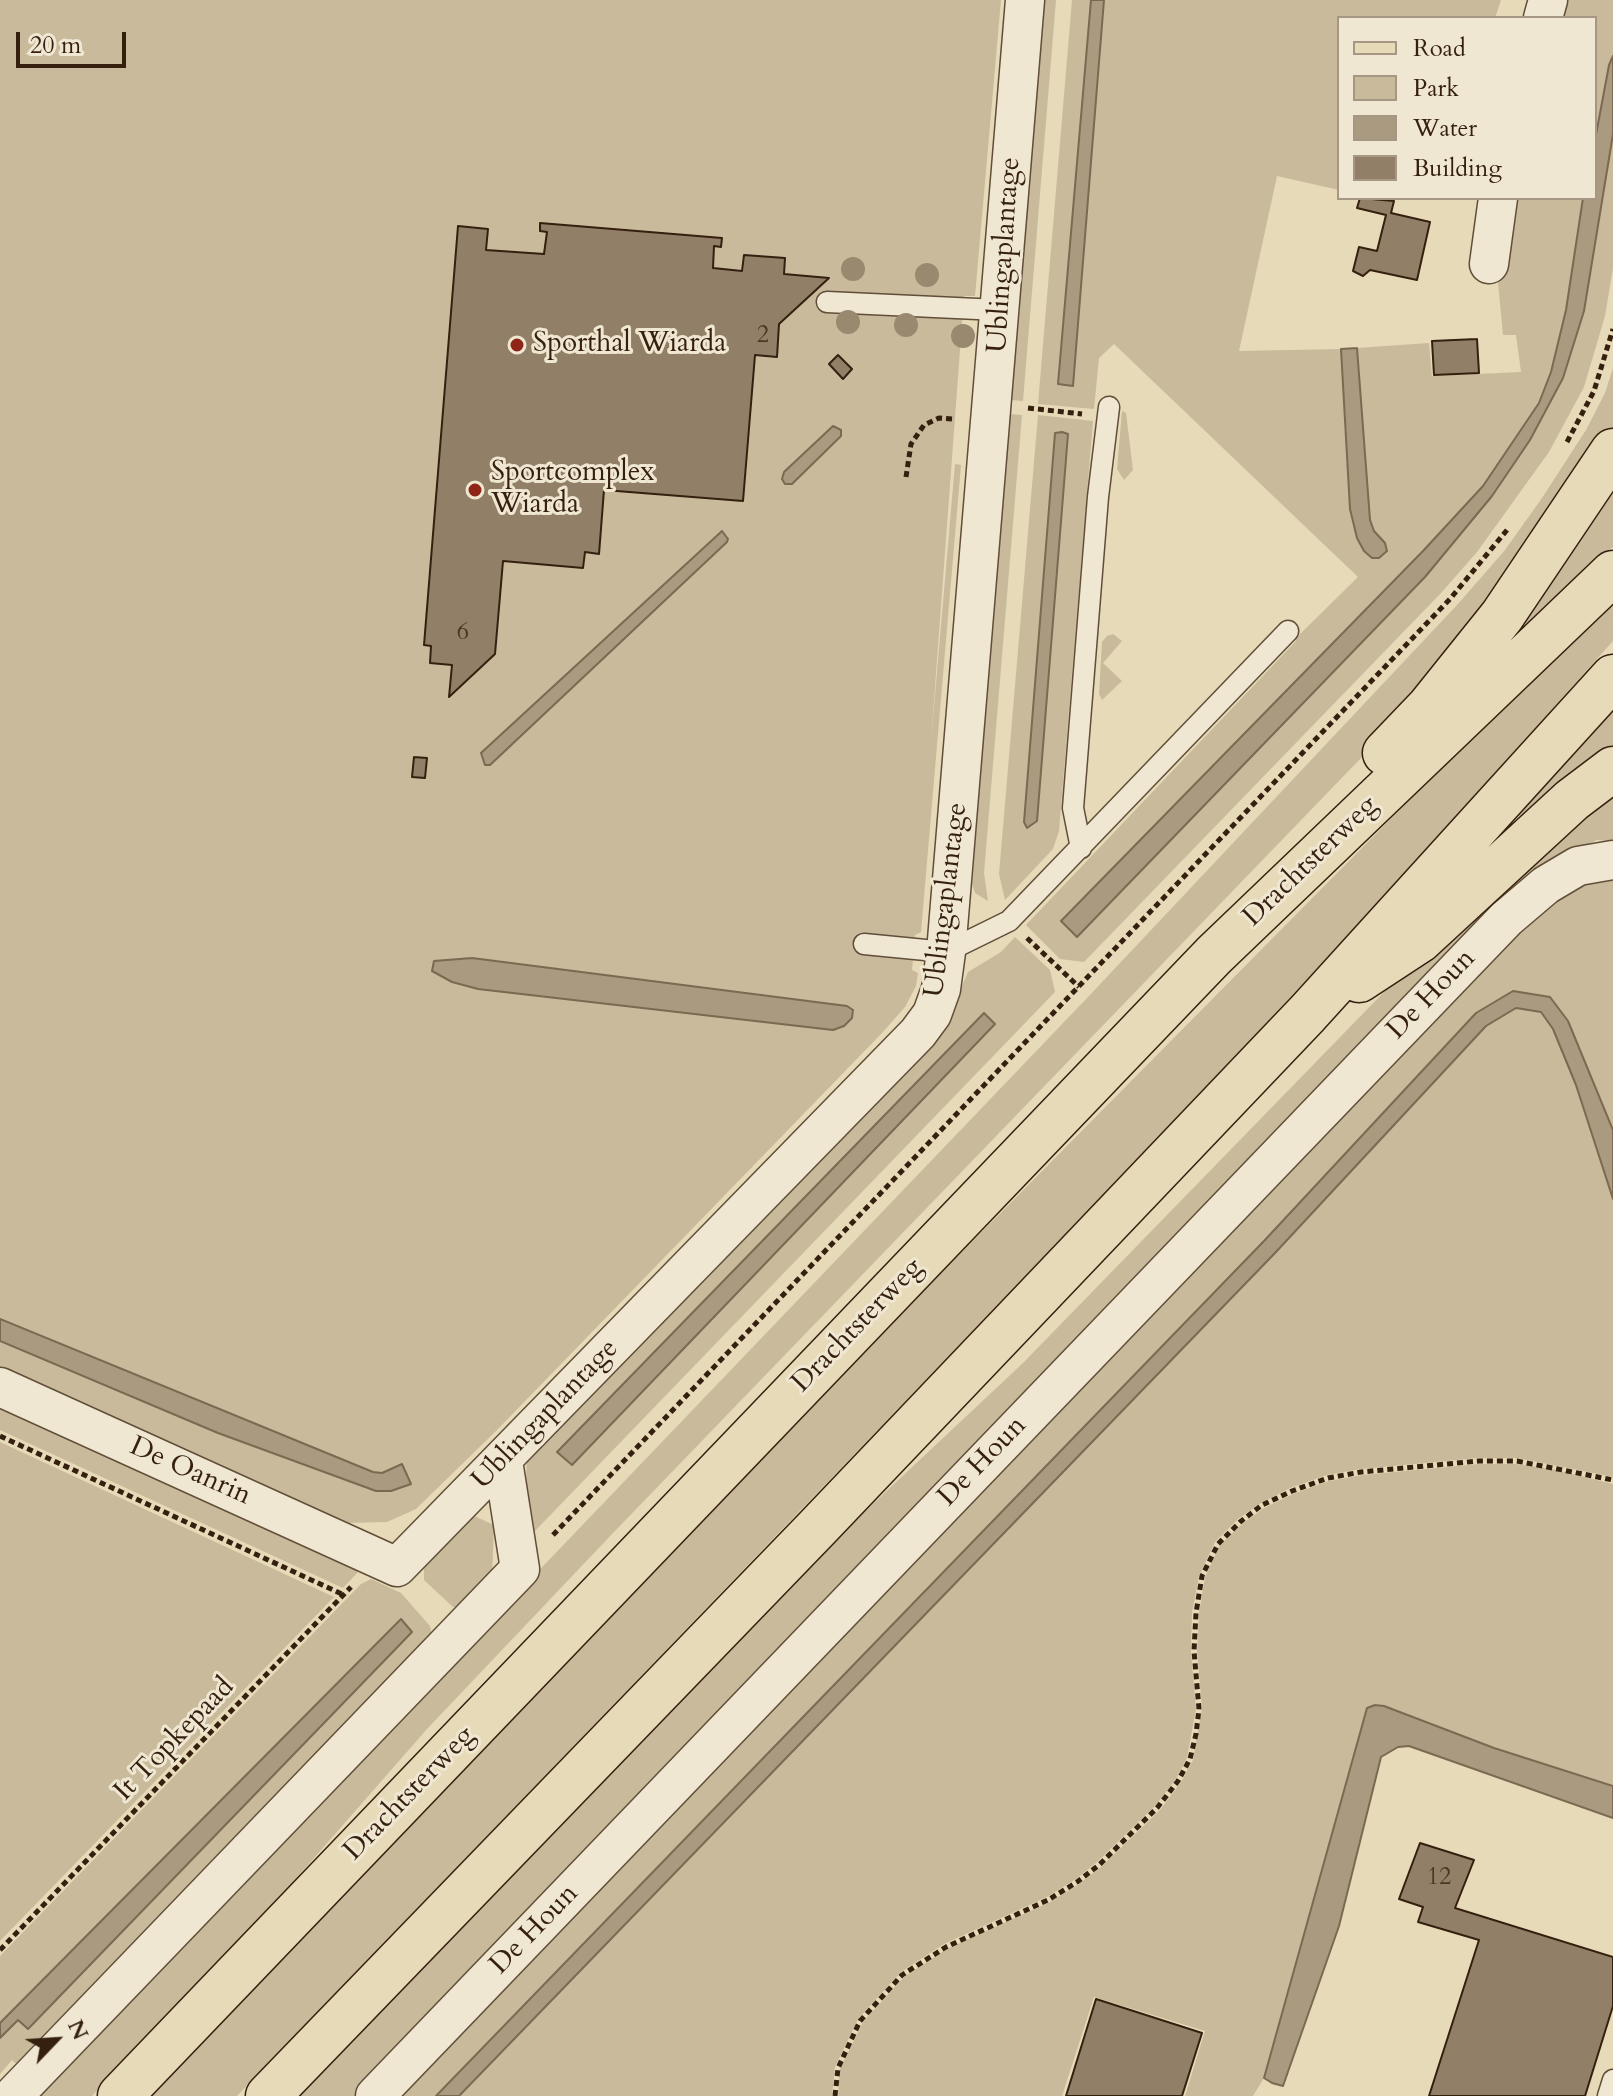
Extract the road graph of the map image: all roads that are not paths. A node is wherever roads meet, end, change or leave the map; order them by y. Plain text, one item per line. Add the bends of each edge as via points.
1 (1025, 0) edge
2 (1498, 200) edge
3 (1489, 264) dead end
4 (827, 302) dead end
5 (999, 310) junction
6 (1108, 412) road end
7 (1613, 451) edge
8 (1613, 573) edge
9 (1288, 631) dead end
10 (1613, 677) edge
11 (1613, 769) edge
12 (1081, 848) junction
13 (1613, 860) edge
14 (864, 944) dead end
15 (946, 952) junction
16 (1214, 955) junction
17 (1307, 1014) junction
18 (0, 1387) edge
19 (503, 1461) junction
20 (380, 1558) joint
21 (1613, 2080) edge
22 (13, 2096) edge
23 (120, 2096) edge
24 (268, 2096) edge
25 (375, 2096) edge
26 (1608, 2096) edge

1 - 5 street, Ublingaplantage
2 - 3 street
4 - 5 lane
5 - 15 street, Ublingaplantage
6 - 12 lane via 1073,808
7 - 16 main road via 1502,616 1429,707 1255,888
8 - 16 main road, Drachtsterweg
9 - 12 lane
10 - 17 main road
11 - 17 main road via 1560,810 1420,940
12 - 15 lane via 1009,921
13 - 25 street, De Houn via 1578,866 1506,919
14 - 15 lane
15 - 19 street, Ublingaplantage via 941,989 918,1033
16 - 23 main road, Drachtsterweg
17 - 24 main road
18 - 20 street, De Oanrin
19 - 20 street, Ublingaplantage via 397,1567
19 - 22 street via 520,1569
21 - 26 lane

